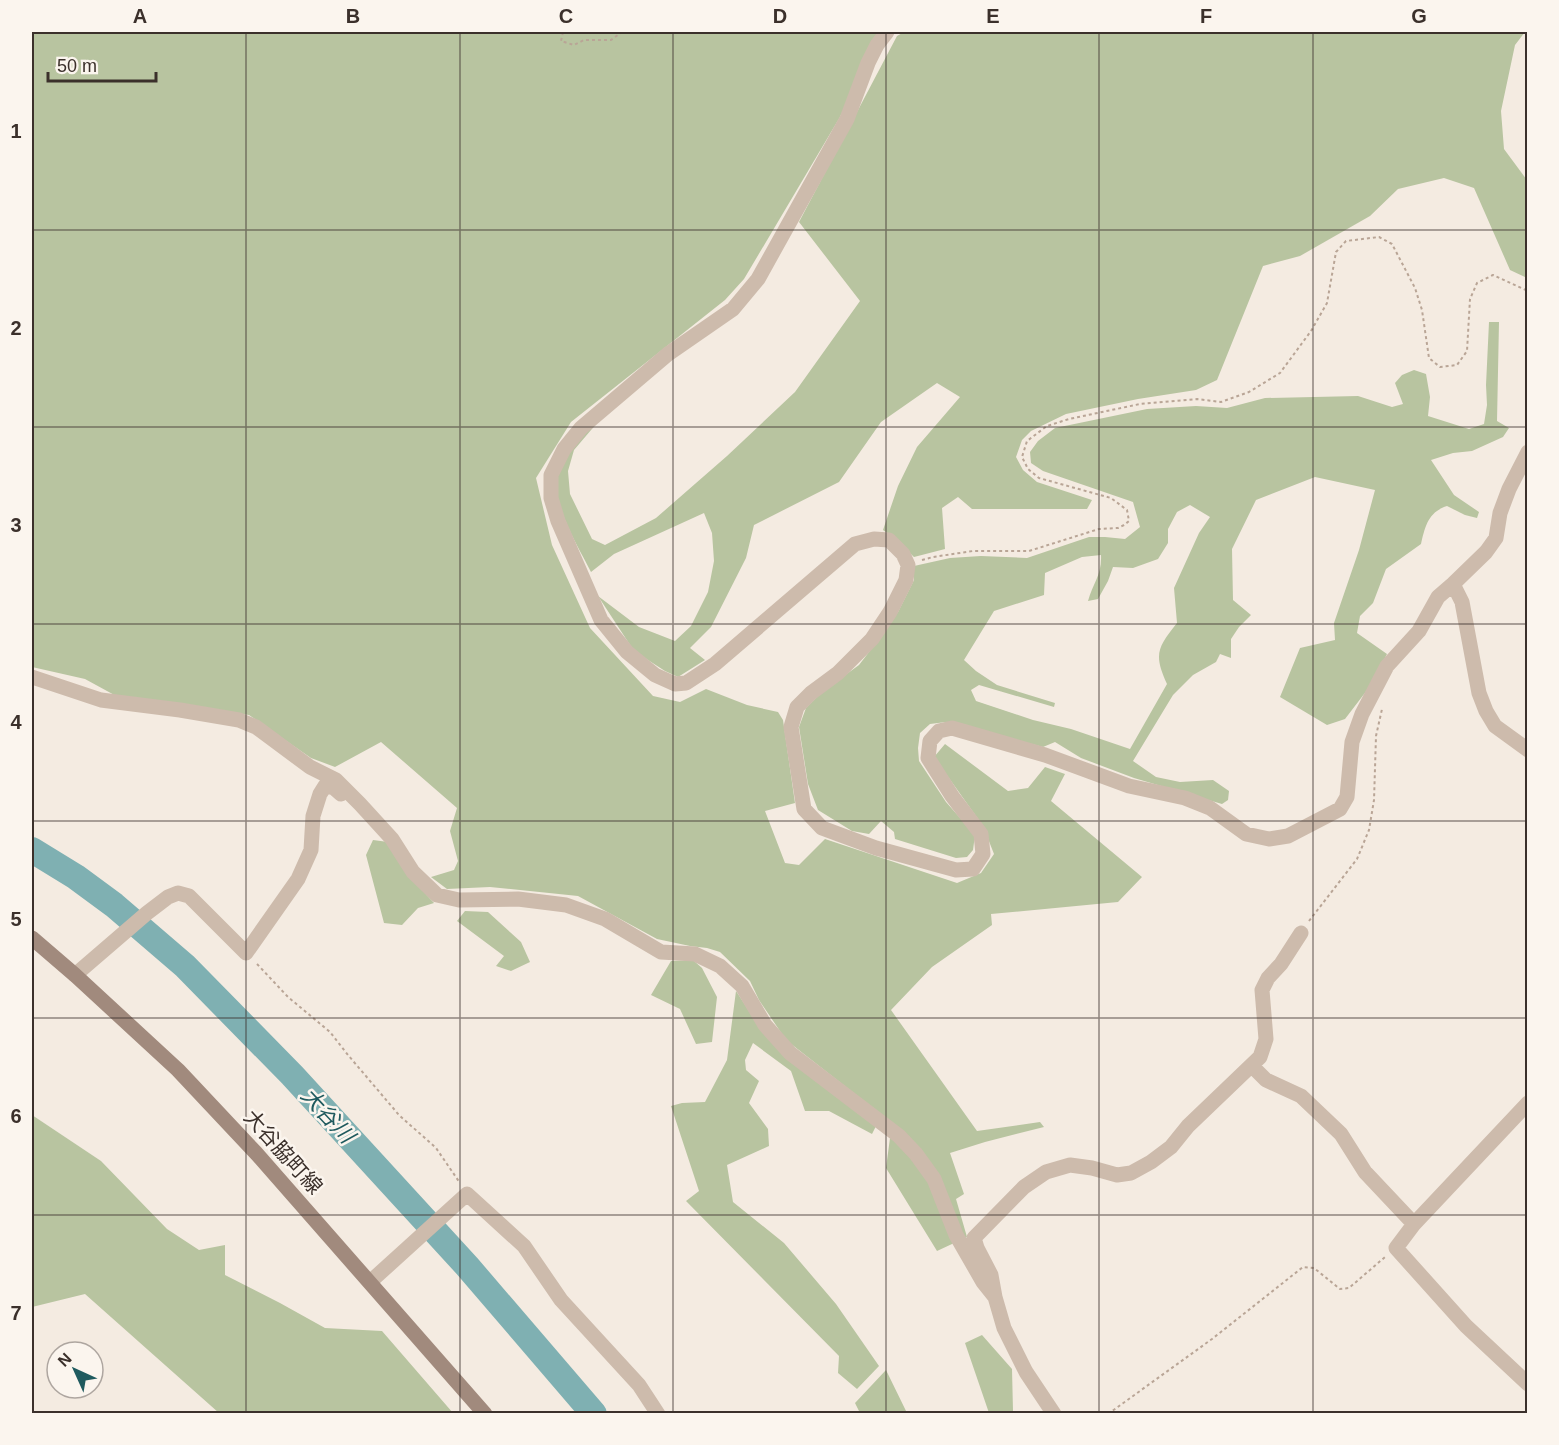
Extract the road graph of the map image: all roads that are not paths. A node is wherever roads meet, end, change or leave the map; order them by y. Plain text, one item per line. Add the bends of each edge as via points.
1 (887, 32) edge
2 (1527, 452) edge
3 (1454, 584) junction
4 (32, 677) edge
5 (1527, 750) edge
6 (360, 804) junction
7 (1301, 933) road end
8 (32, 938) edge
9 (75, 975) junction
10 (1252, 1066) junction
11 (1527, 1103) edge
12 (1414, 1224) junction
13 (370, 1282) junction
14 (995, 1297) junction
15 (1527, 1384) edge
16 (484, 1413) edge
17 (658, 1413) edge
18 (1054, 1413) edge

1 - 3 street via 868,63 847,119 758,279 733,309 668,354 581,428 564,449 551,475 550,498 558,521 601,620 627,652 655,675 675,684 686,683 715,664 855,544 889,540 908,565 906,580 890,612 872,639 796,707 791,727 804,809 822,828 956,870 972,868 983,854 981,834 928,758 930,741 939,731 952,728 1045,755 1129,786 1185,798 1210,808 1246,834 1269,839 1288,836 1340,809 1347,797 1352,742 1362,714 1388,666 1419,631 1438,597
2 - 3 street via 1500,513 1496,538
3 - 5 street via 1462,602 1486,711 1495,726
4 - 6 street via 101,700 239,720 336,780
6 - 9 street via 348,802 333,787 326,786 313,816 311,850 298,879 246,953 189,896 178,893 147,913
6 - 14 street via 392,839 413,872 436,894 459,900 518,899 566,905 605,919 661,952 695,954 720,966 742,987 765,1025 790,1053 899,1136 916,1154 934,1179 956,1235
7 - 10 street via 1262,990 1266,1040
8 - 9 main road, 大谷脇町線
9 - 13 main road, 大谷脇町線 via 186,1078
10 - 12 street via 1266,1080 1301,1096 1341,1134 1365,1172
10 - 14 street via 1171,1147 1131,1173 1117,1175 1070,1165 1046,1172 1024,1187 974,1238 991,1275
11 - 12 street
12 - 15 street via 1396,1248 1466,1326
13 - 16 main road, 大谷脇町線
13 - 17 street via 467,1194 524,1246 561,1300 639,1385
14 - 18 street via 1004,1328 1026,1372

